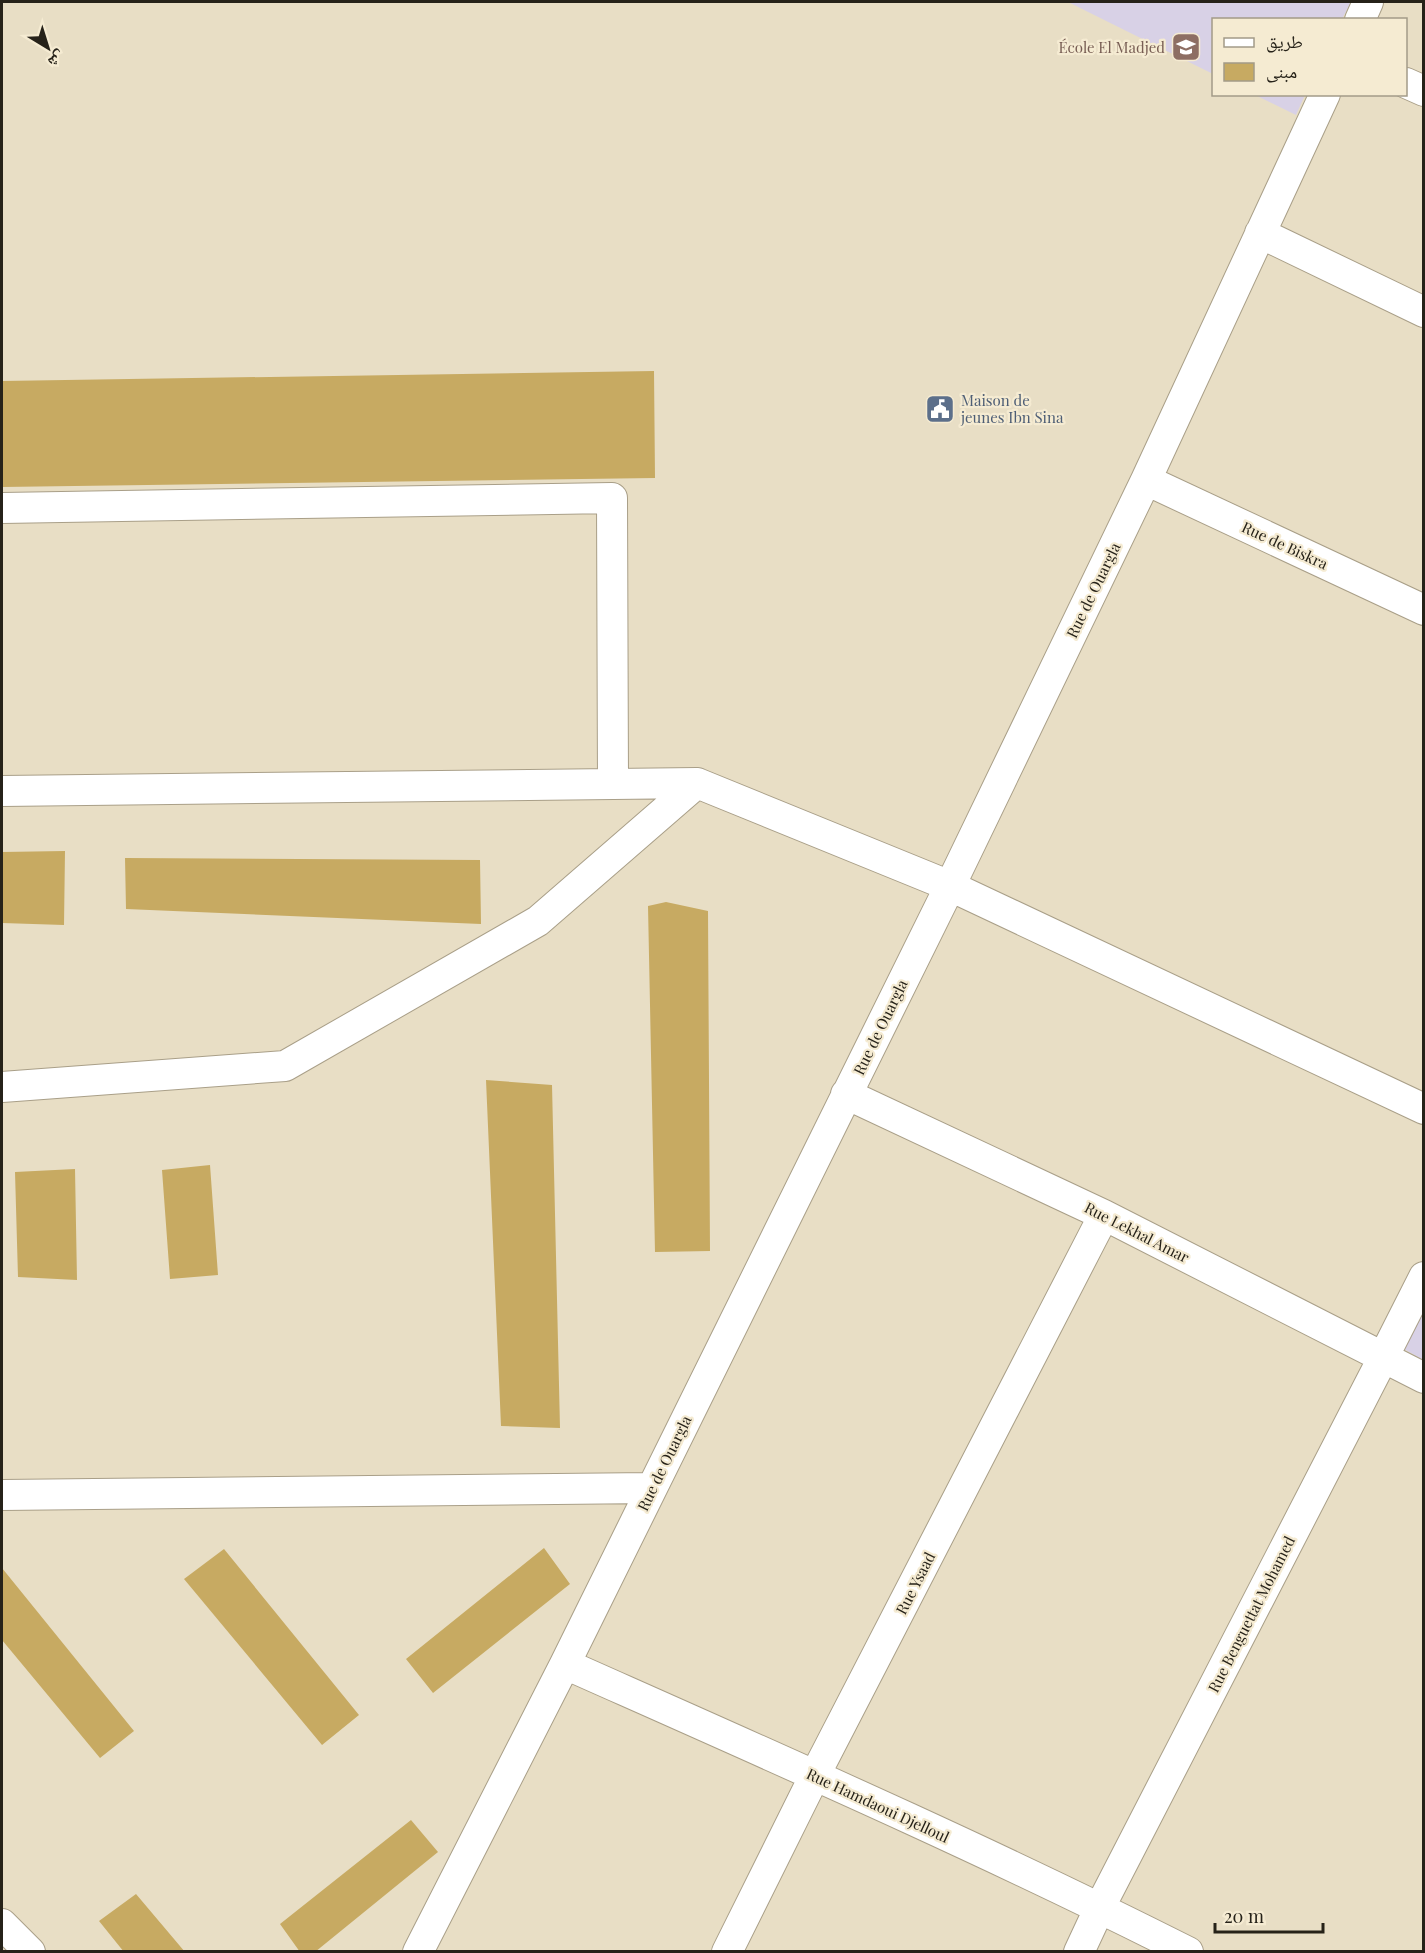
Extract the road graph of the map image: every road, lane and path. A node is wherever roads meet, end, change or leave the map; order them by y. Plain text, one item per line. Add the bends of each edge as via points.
1 (1368, 2) edge
2 (1361, 18) edge
3 (1407, 82) edge
4 (1424, 91) edge
5 (1324, 96) edge
6 (1260, 234) junction
7 (1424, 312) edge
8 (1146, 480) junction
9 (2, 507) edge
10 (1424, 610) edge
11 (697, 783) junction
12 (613, 784) junction
13 (2, 791) edge
14 (950, 886) junction
15 (2, 1087) edge
16 (846, 1094) junction
17 (1424, 1109) edge
18 (1104, 1215) junction
19 (1424, 1277) edge
20 (1383, 1358) junction
21 (1424, 1378) edge
22 (651, 1488) junction
23 (2, 1495) edge
24 (565, 1664) junction
25 (815, 1776) junction
26 (1100, 1907) junction
27 (2, 1924) edge
28 (30, 1952) edge
29 (418, 1952) edge
30 (727, 1952) edge
31 (1079, 1952) edge
32 (1188, 1952) edge

1 - 2 street
3 - 4 street
5 - 6 street, Rue de Ouargla
6 - 7 street
6 - 8 street, Rue de Ouargla
8 - 10 street, Rue de Biskra
8 - 14 street, Rue de Ouargla
9 - 12 street via 612,498
11 - 12 street
11 - 14 street
11 - 15 street via 538,921 285,1066
12 - 13 street
14 - 16 street, Rue de Ouargla
14 - 17 street
16 - 18 street, Rue Lekhal Amar
16 - 22 street, Rue de Ouargla
18 - 20 street, Rue Lekhal Amar
18 - 25 street, Rue Ysaad
19 - 20 street, Rue Benguettat Mohamed
20 - 21 street, Rue Lekhal Amar
20 - 26 street, Rue Benguettat Mohamed
22 - 23 street
22 - 24 street, Rue de Ouargla
24 - 25 street, Rue Hamdaoui Djelloul
24 - 29 street, Rue de Ouargla
25 - 26 street, Rue Hamdaoui Djelloul
25 - 30 street, Rue Ysaad
26 - 31 street, Rue Benguettat Mohamed
26 - 32 street, Rue Hamdaoui Djelloul
27 - 28 street

